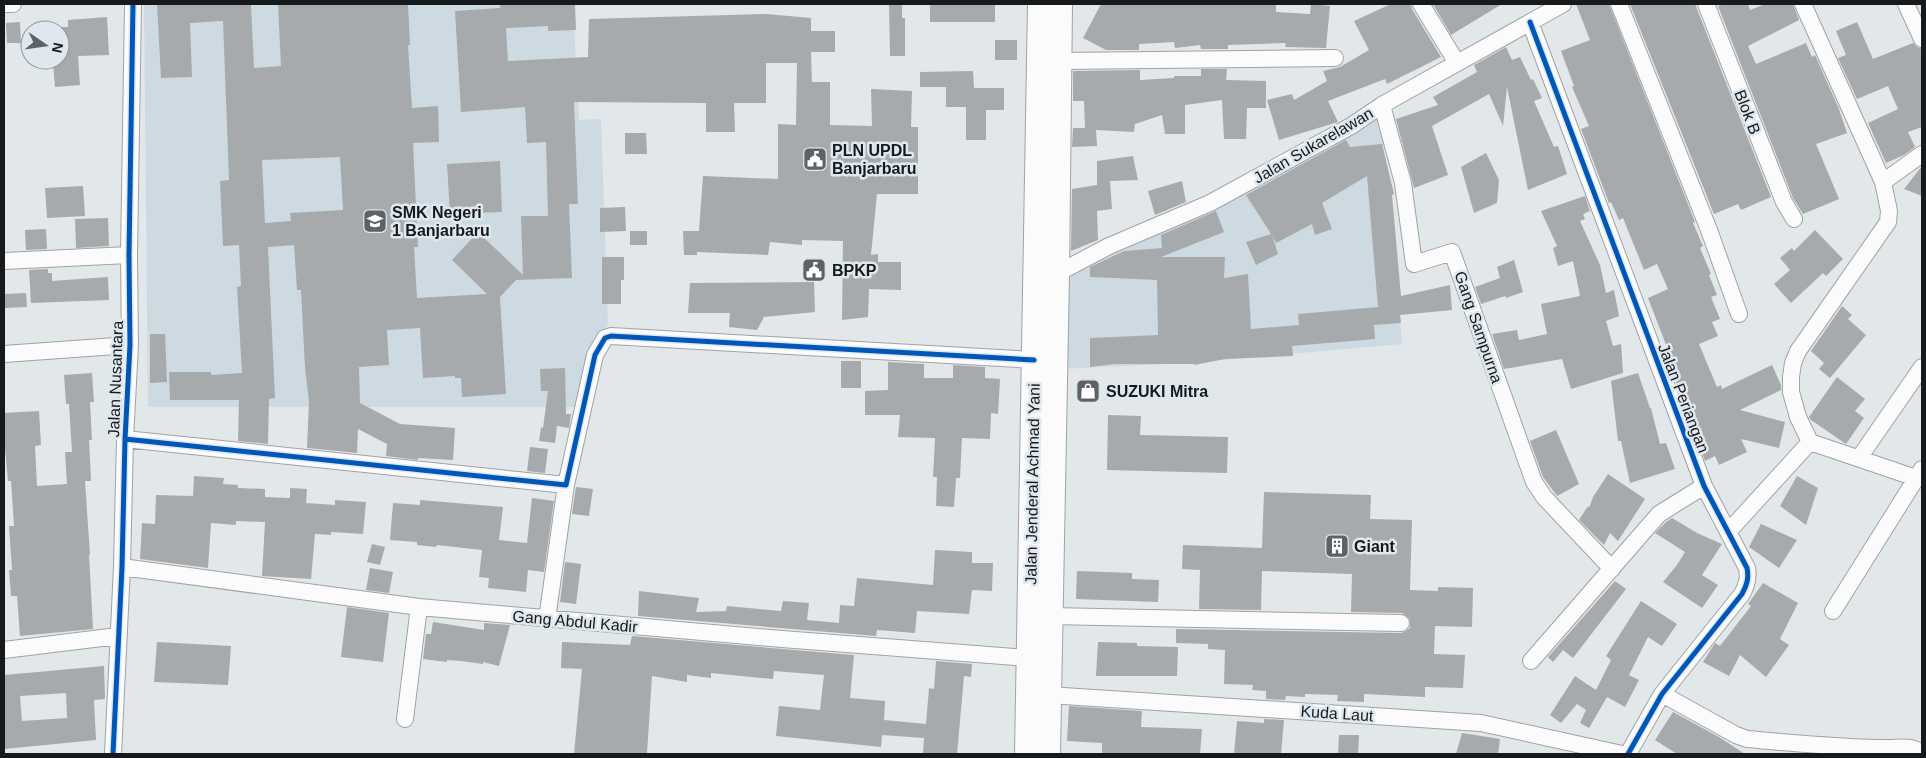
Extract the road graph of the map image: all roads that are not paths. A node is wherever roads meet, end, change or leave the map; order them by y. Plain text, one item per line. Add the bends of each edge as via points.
1 (4, 4) edge
2 (13, 4) edge
3 (133, 4) edge
4 (1041, 4) edge
5 (1059, 4) edge
6 (1421, 4) edge
7 (1563, 4) edge
8 (1619, 4) edge
9 (1706, 4) edge
10 (1803, 4) edge
11 (1906, 4) edge
12 (1530, 22) junction
13 (1922, 39) edge
14 (1335, 58) dead end
15 (1058, 61) junction
16 (1457, 63) junction
17 (1382, 105) junction
18 (1922, 154) edge
19 (1883, 182) junction
20 (1794, 219) dead end
21 (129, 255) junction
22 (4, 261) edge
23 (1056, 274) junction
24 (1739, 314) dead end
25 (130, 346) junction
26 (4, 354) edge
27 (1034, 360) junction
28 (1922, 368) edge
29 (125, 440) junction
30 (1810, 442) junction
31 (1043, 451) junction
32 (1859, 458) junction
33 (1919, 474) edge
34 (566, 485) junction
35 (1704, 486) junction
36 (1728, 532) junction
37 (122, 567) junction
38 (1612, 569) junction
39 (419, 607) junction
40 (1833, 610) dead end
41 (1050, 616) junction
42 (547, 619) junction
43 (1401, 623) dead end
44 (118, 636) junction
45 (4, 650) edge
46 (1029, 658) junction
47 (1532, 661) dead end
48 (1048, 694) junction
49 (1662, 694) junction
50 (405, 719) dead end
51 (113, 754) edge
52 (1028, 754) edge
53 (1047, 754) edge
54 (1622, 754) edge
55 (1628, 754) edge
56 (1921, 754) edge

1 - 2 street
3 - 21 street, Jalan Nusantara
4 - 27 highway, Jalan Jenderal Achmad Yani
5 - 15 highway, Jalan Jenderal Achmad Yani
6 - 16 street
7 - 12 street, Jalan Sukarelawan
8 - 24 street
9 - 20 street, Blok B via 1784,202
10 - 19 street
11 - 13 street
12 - 16 street, Jalan Sukarelawan
12 - 35 street, Jalan Periangan
14 - 15 street
15 - 23 highway, Jalan Jenderal Achmad Yani
16 - 17 street, Jalan Sukarelawan
17 - 23 street, Jalan Sukarelawan via 1351,126 1210,203 1109,246
17 - 38 street, Gang Sampurna via 1403,183 1414,264 1452,252 1534,482 1544,497
18 - 19 street
19 - 30 street via 1888,222 1798,351 1794,363 1791,392
21 - 22 street
21 - 25 street, Jalan Nusantara
23 - 31 highway, Jalan Jenderal Achmad Yani
25 - 26 street
25 - 29 street, Jalan Nusantara
27 - 31 highway, Jalan Jenderal Achmad Yani
27 - 34 street via 611,336 605,338 595,355
28 - 32 street
29 - 34 street
29 - 37 street, Jalan Nusantara
30 - 32 street
30 - 36 street
31 - 41 highway, Jalan Jenderal Achmad Yani
31 - 46 highway, Jalan Jenderal Achmad Yani
32 - 33 street
33 - 40 street
34 - 42 street
35 - 36 street, Jalan Periangan
35 - 38 street via 1659,514
36 - 49 street, Jalan Periangan via 1747,568 1746,587
37 - 39 street, Gang Abdul Kadir
37 - 44 street, Jalan Nusantara
38 - 47 street
39 - 42 street, Gang Abdul Kadir
39 - 50 street
41 - 43 street
41 - 48 highway, Jalan Jenderal Achmad Yani
42 - 46 street, Gang Abdul Kadir
44 - 45 street
44 - 51 street, Jalan Nusantara
46 - 52 highway, Jalan Jenderal Achmad Yani
48 - 53 highway, Jalan Jenderal Achmad Yani
48 - 54 street, Kuda Laut via 1481,723
49 - 55 street, Jalan Periangan
49 - 56 street via 1747,739 1858,748 1910,748

